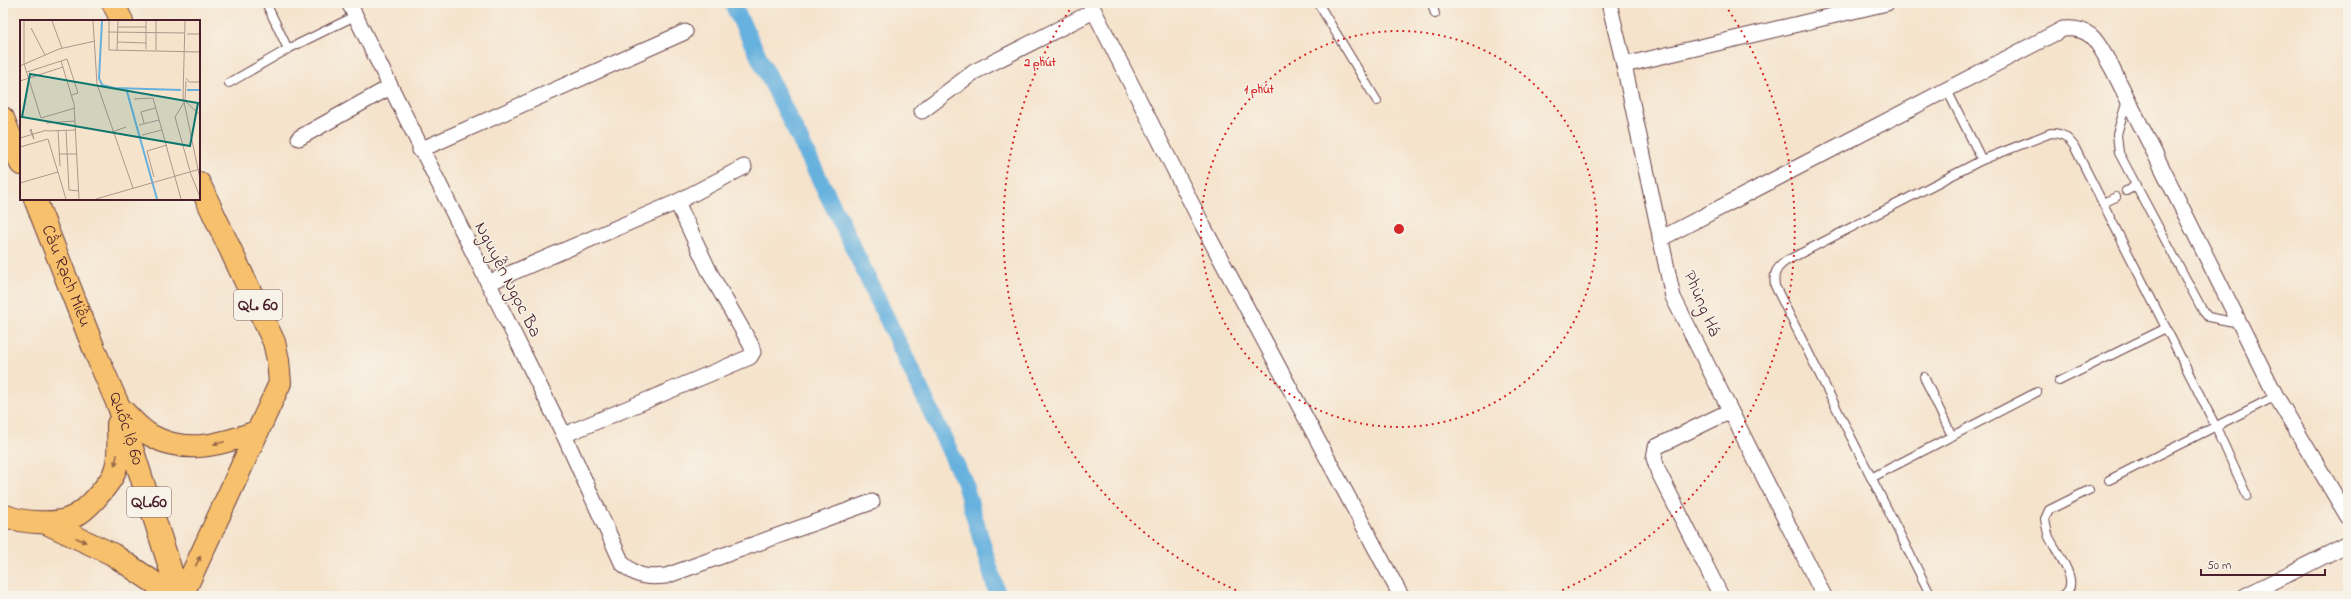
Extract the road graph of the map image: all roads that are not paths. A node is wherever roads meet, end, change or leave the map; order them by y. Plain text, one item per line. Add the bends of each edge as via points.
1 (113, 3) edge
2 (266, 3) edge
3 (1318, 3) edge
4 (1432, 3) edge
5 (1609, 3) edge
6 (1888, 3) edge
7 (1092, 7) edge
8 (352, 10) edge
9 (1435, 14) dead end
10 (1081, 19) junction
11 (122, 20) edge
12 (685, 32) dead end
13 (288, 49) junction
14 (1624, 65) junction
15 (1003, 66) dead end
16 (229, 83) dead end
17 (390, 87) junction
18 (1947, 90) junction
19 (2127, 99) junction
20 (1377, 101) dead end
21 (922, 111) dead end
22 (3, 118) edge
23 (299, 138) dead end
24 (420, 150) junction
25 (1982, 160) junction
26 (20, 161) edge
27 (744, 167) dead end
28 (200, 185) edge
29 (2137, 185) junction
30 (2126, 191) dead end
31 (2116, 197) dead end
32 (35, 200) edge
33 (677, 202) junction
34 (2103, 203) junction
35 (1660, 239) junction
36 (488, 283) junction
37 (2239, 323) junction
38 (2166, 328) junction
39 (96, 354) joint
40 (1924, 377) dead end
41 (2059, 381) dead end
42 (2037, 392) dead end
43 (2276, 396) junction
44 (119, 407) junction
45 (1730, 411) junction
46 (2216, 427) junction
47 (256, 432) junction
48 (564, 435) junction
49 (1952, 436) junction
50 (1871, 478) junction
51 (2109, 480) dead end
52 (2089, 490) dead end
53 (2247, 496) dead end
54 (872, 502) dead end
55 (3, 516) edge
56 (2348, 517) edge
57 (46, 523) junction
58 (2348, 544) edge
59 (174, 596) edge
60 (179, 596) edge
61 (182, 596) edge
62 (1401, 596) edge
63 (1721, 596) edge
64 (1824, 596) edge
65 (1931, 596) edge
66 (2062, 596) edge
67 (2245, 596) edge

1 - 11 highway
2 - 13 lane
3 - 20 lane
4 - 9 lane
5 - 14 street, Phùng Há
6 - 14 street
7 - 10 street
7 - 62 street via 1206,232
8 - 13 lane
8 - 17 street, Nguyễn Ngọc Ba
10 - 15 street via 1072,32
10 - 21 street via 974,72
12 - 24 street
13 - 16 lane
14 - 35 street, Phùng Há
17 - 23 street
17 - 24 street, Nguyễn Ngọc Ba
18 - 19 street via 2063,29 2077,28 2089,33 2096,42
18 - 25 lane
18 - 35 street
19 - 29 lane via 2117,134 2117,145
19 - 37 street
22 - 26 highway
24 - 36 street, Nguyễn Ngọc Ba
25 - 34 lane via 2051,133 2061,133 2074,146
25 - 50 lane via 1776,268 1773,278 1775,286
27 - 33 street
28 - 47 highway, QL. 60 via 274,342 280,383
29 - 30 lane
29 - 37 lane via 2203,311 2208,317
31 - 34 lane
32 - 39 highway, Cầu Rạch Miễu / QL.60
33 - 36 street
33 - 48 street via 710,273 753,352 750,357
34 - 38 lane
35 - 45 street, Phùng Há via 1673,297
36 - 48 street, Nguyễn Ngọc Ba
37 - 43 street
38 - 41 lane
38 - 46 lane
39 - 44 highway, Quốc lộ 60 / QL.60
40 - 49 lane
42 - 49 lane
43 - 46 lane
43 - 56 street
47 -> 44 highway via 206,446 168,444 151,436
44 -> 57 highway via 118,459 112,478 74,517
44 - 60 highway, Quốc lộ 60 / QL.60
45 - 63 street via 1656,447 1654,458 1658,471
45 - 64 street, Phùng Há
46 - 51 lane
46 - 53 lane
61 -> 47 highway, QL. 60
48 - 54 street, Nguyễn Ngọc Ba via 622,563 632,573 648,577 666,576
49 - 50 lane
50 - 65 lane
52 - 66 lane via 2049,510 2044,519 2049,536 2070,576 2069,590
55 - 57 highway via 13,520
57 -> 59 highway via 112,554
58 - 67 street

